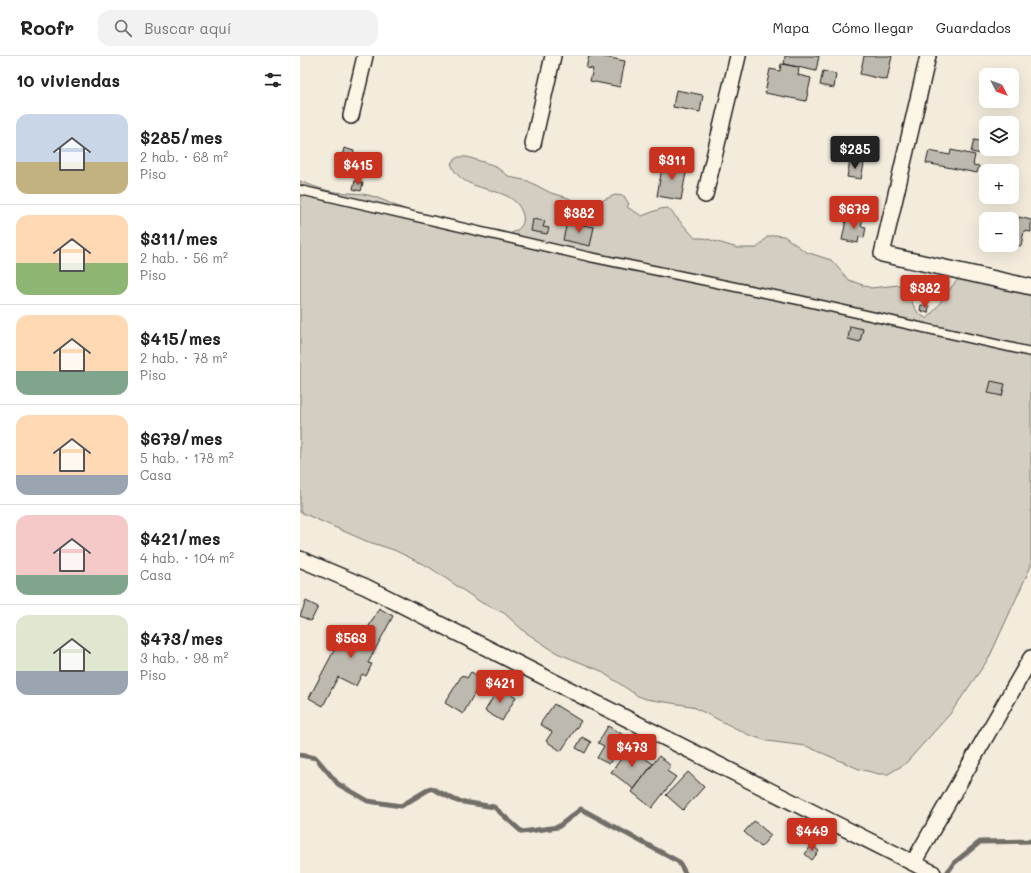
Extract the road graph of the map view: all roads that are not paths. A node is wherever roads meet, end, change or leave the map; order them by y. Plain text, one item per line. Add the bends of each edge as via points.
1 (365, 56) edge
2 (553, 56) edge
3 (738, 56) edge
4 (928, 56) edge
5 (351, 116) dead end
6 (533, 144) dead end
7 (300, 190) edge
8 (705, 195) dead end
9 (1031, 287) edge
10 (1031, 352) edge
11 (300, 559) edge
12 (1031, 658) edge
13 (913, 863) junction
14 (932, 872) edge

1 - 5 street
2 - 6 street
3 - 8 street
4 - 9 street via 882,254
7 - 10 lane via 590,257
11 - 13 street via 366,587
12 - 13 street
13 - 14 street

